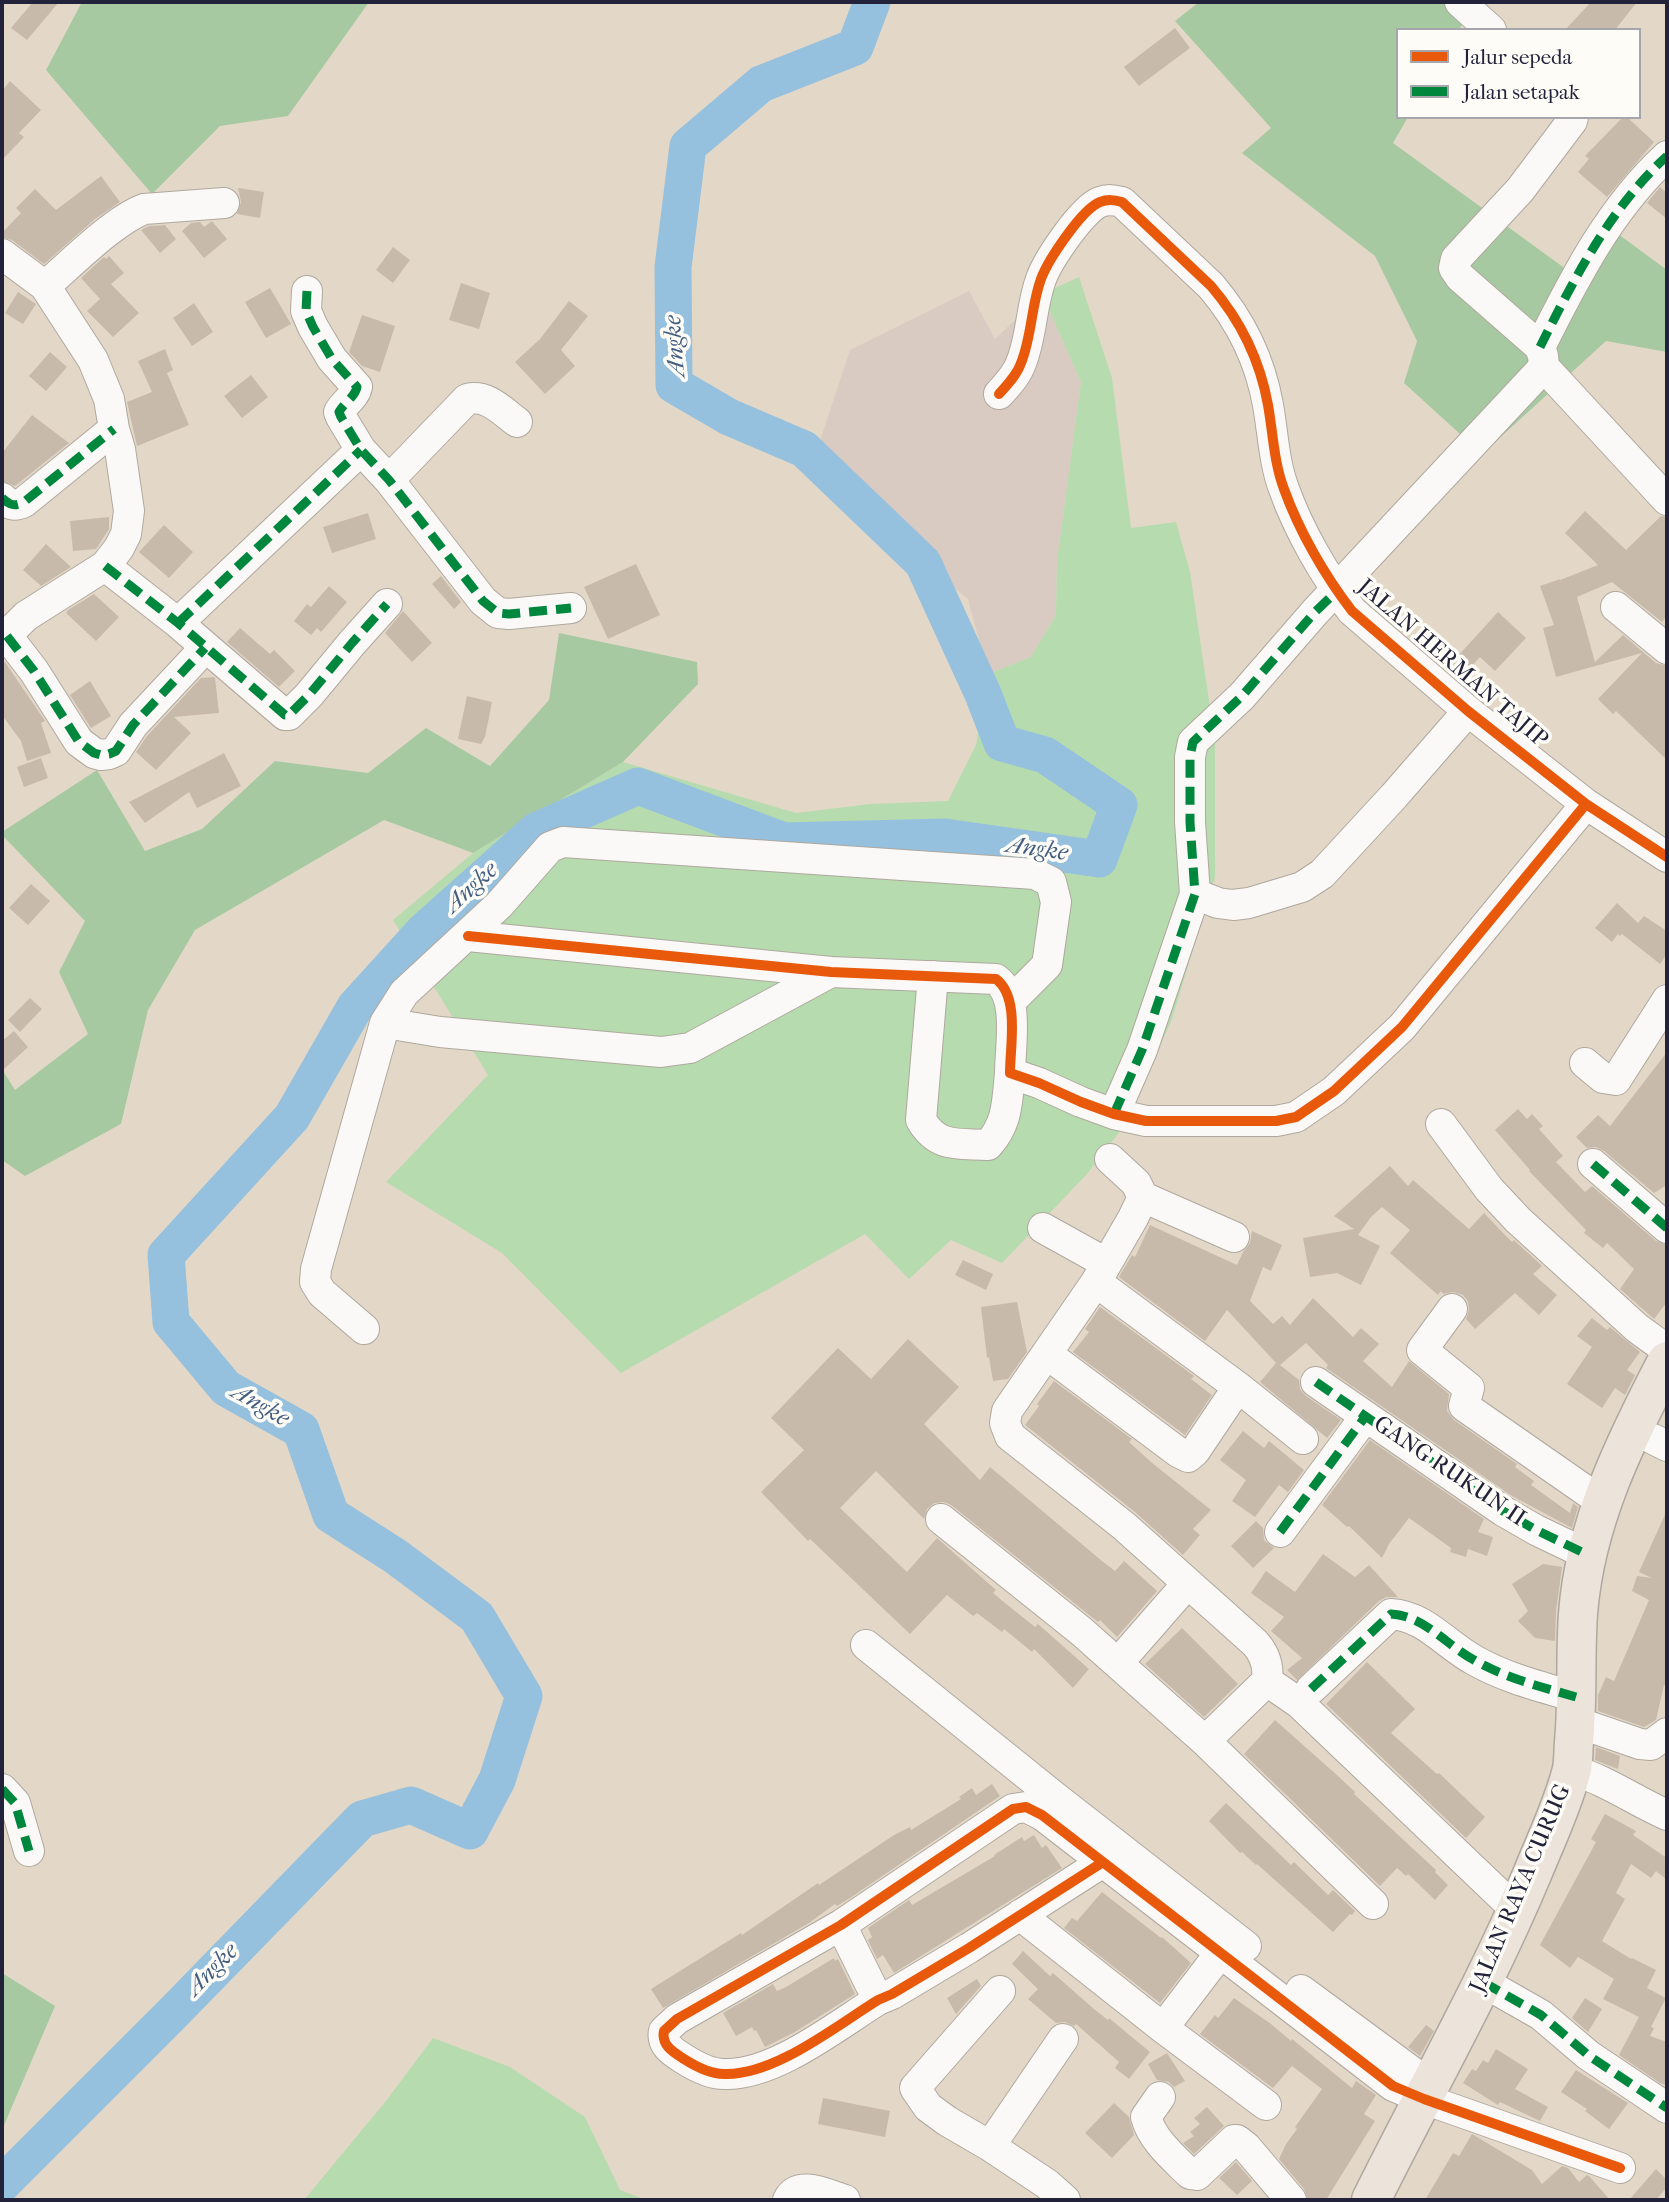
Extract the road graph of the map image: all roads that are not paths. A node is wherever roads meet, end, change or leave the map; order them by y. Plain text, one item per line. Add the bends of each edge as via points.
1 (1460, 2) edge
2 (1489, 28) edge
3 (1572, 119) edge
4 (1667, 156) edge
5 (223, 203) dead end
6 (2, 254) edge
7 (45, 286) junction
8 (307, 291) dead end
9 (1542, 357) junction
10 (999, 394) dead end
11 (517, 422) dead end
12 (114, 429) junction
13 (361, 450) junction
14 (389, 480) junction
15 (2, 498) edge
16 (1667, 500) edge
17 (105, 566) junction
18 (1337, 591) junction
19 (387, 604) dead end
20 (1616, 607) dead end
21 (571, 608) dead end
22 (178, 623) junction
23 (4, 638) edge
24 (205, 648) junction
25 (1667, 649) edge
26 (1468, 711) junction
27 (1586, 804) junction
28 (1667, 857) edge
29 (1195, 894) junction
30 (468, 936) junction
31 (755, 964) junction
32 (831, 972) junction
33 (933, 976) junction
34 (1667, 1000) edge
35 (1012, 1001) junction
36 (756, 1013) junction
37 (385, 1023) junction
38 (1586, 1063) dead end
39 (1010, 1073) junction
40 (1114, 1114) junction
41 (1441, 1124) dead end
42 (1110, 1159) dead end
43 (1593, 1164) dead end
44 (1143, 1197) junction
45 (1043, 1228) dead end
46 (1667, 1228) edge
47 (1234, 1237) dead end
48 (1101, 1273) junction
49 (1451, 1309) dead end
50 (364, 1329) dead end
51 (1667, 1350) edge
52 (1048, 1354) junction
53 (1316, 1382) dead end
54 (1662, 1386) edge
55 (1238, 1387) junction
56 (1365, 1417) junction
57 (1303, 1439) dead end
58 (1602, 1502) junction
59 (941, 1518) dead end
60 (1280, 1532) dead end
61 (1586, 1554) junction
62 (1187, 1584) junction
63 (866, 1645) dead end
64 (1118, 1663) junction
65 (1267, 1681) junction
66 (1311, 1689) dead end
67 (1576, 1709) junction
68 (1667, 1733) edge
69 (1205, 1741) junction
70 (1572, 1770) junction
71 (2, 1789) edge
72 (1667, 1815) edge
73 (29, 1851) dead end
74 (1103, 1863) junction
75 (1373, 1903) dead end
76 (1517, 1911) junction
77 (1020, 1915) junction
78 (841, 1925) junction
79 (1221, 1952) junction
80 (1483, 1982) junction
81 (1000, 1991) dead end
82 (878, 2000) junction
83 (1163, 2028) junction
84 (1063, 2039) dead end
85 (1427, 2092) junction
86 (1160, 2097) dead end
87 (1266, 2105) dead end
88 (1667, 2108) edge
89 (990, 2146) junction
90 (1620, 2168) dead end
91 (788, 2200) edge
92 (845, 2200) edge
93 (1065, 2200) edge
94 (1291, 2200) edge
95 (1371, 2200) edge

1 - 2 street
3 - 9 street via 1520,190 1455,259 1460,276
4 - 9 street via 1644,177 1580,268
5 - 7 street via 144,209 132,214
6 - 7 street
7 - 12 street via 93,360 110,399
8 - 13 street via 306,311 313,327 332,359 357,387 339,412
9 - 16 street
9 - 18 street
10 - 18 street, JALAN HERMAN TAJIP via 1020,368 1041,277 1057,250 1097,203 1122,202 1211,286 1247,337 1264,384 1284,489
11 - 14 street via 485,400 467,399
12 - 15 street via 24,502 10,505
12 - 17 street via 129,511 126,534
13 - 14 street
13 - 22 street
14 - 21 street via 488,607 509,614
17 - 22 street
17 - 23 street via 26,617
18 - 26 street, JALAN HERMAN TAJIP via 1352,611
18 - 29 street via 1242,696 1193,742 1190,822
19 - 24 street via 289,715
20 - 25 street
22 - 24 street
23 - 24 street via 34,671 79,742 102,755 116,751 133,725
26 - 27 street, JALAN HERMAN TAJIP
26 - 29 street via 1322,874 1302,887 1249,903 1218,903
27 - 28 street, JALAN HERMAN TAJIP
27 - 40 street via 1402,1027 1313,1106 1296,1117 1276,1121 1146,1121
29 - 40 street via 1142,1050
30 - 31 street
30 - 35 street via 550,847 563,842 1035,874 1051,882 1056,902 1047,965
30 - 37 street via 404,993
31 - 32 street
31 - 36 street
32 - 33 street
32 - 36 street
33 - 35 street via 996,979
33 - 39 street via 921,1120 929,1133 940,1141 988,1145 1004,1123
34 - 38 street via 1616,1080 1603,1078
35 - 39 street
36 - 37 street via 690,1048 661,1052
37 - 50 street via 315,1282
39 - 40 street
41 - 51 street via 1518,1220
42 - 44 street via 1136,1183
43 - 46 street
44 - 47 street
44 - 48 street
45 - 48 street
48 - 52 street
48 - 55 street
49 - 58 street via 1422,1350 1469,1388 1464,1406
52 - 55 street via 1188,1457
52 - 62 street via 1007,1411 1010,1436 1124,1526
53 - 56 street, GANG RUKUN II
54 - 58 main road, JALAN RAYA CURUG via 1629,1436
55 - 57 street
56 - 60 street
56 - 61 street, GANG RUKUN II via 1503,1511
58 - 61 main road, JALAN RAYA CURUG
59 - 64 street
61 - 67 main road, JALAN RAYA CURUG via 1578,1616
62 - 64 street
62 - 65 street via 1255,1643 1266,1661
63 - 85 street
64 - 69 street
65 - 69 street
65 - 76 street via 1299,1703
66 - 67 street via 1391,1614 1418,1621 1475,1661
67 - 68 street via 1640,1744 1651,1745
67 - 70 main road, JALAN RAYA CURUG
69 - 75 street
70 - 72 street
70 - 76 main road, JALAN RAYA CURUG
71 - 73 street via 15,1803
74 - 77 street
74 - 78 street via 1042,1815 1026,1808 1013,1809
74 - 79 street
76 - 80 main road, JALAN RAYA CURUG
77 - 82 street
77 - 83 street
78 - 82 street
78 - 82 street via 677,2019 664,2031 665,2042 689,2062 716,2073 757,2070
79 - 83 street
79 - 85 street via 1392,2086
80 - 85 main road, JALAN RAYA CURUG
80 - 88 street via 1541,2015 1588,2055
81 - 89 street via 915,2088 928,2107
83 - 87 street
84 - 89 street
85 - 90 street
85 - 95 main road, JALAN RAYA CURUG
86 - 94 street via 1146,2117 1148,2125 1190,2174 1197,2175 1237,2140
89 - 93 street
91 - 92 street via 797,2190 807,2189

